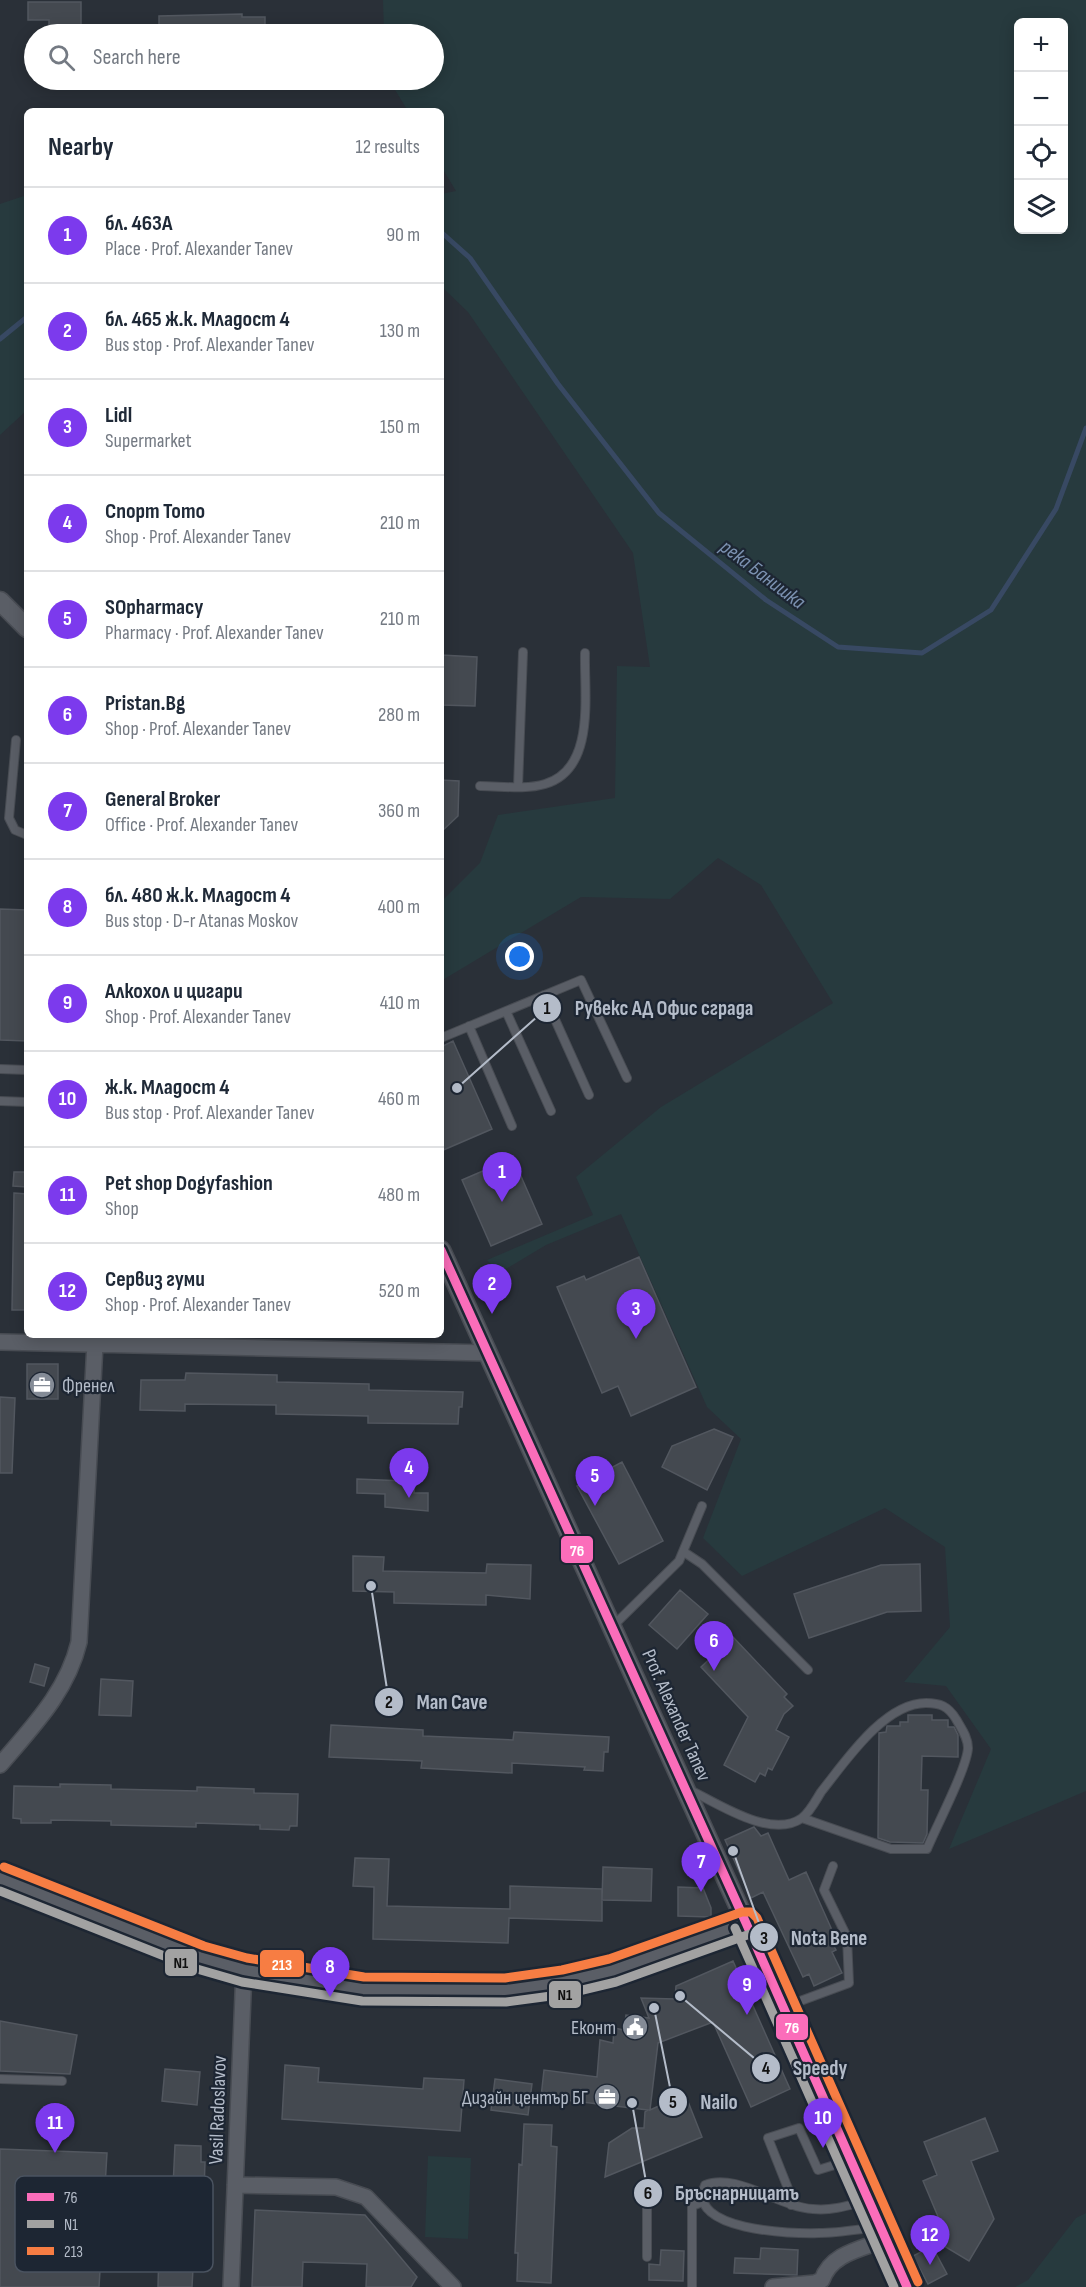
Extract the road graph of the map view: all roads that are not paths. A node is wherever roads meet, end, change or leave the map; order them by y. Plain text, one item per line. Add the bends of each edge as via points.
1 (0, 601) edge
2 (24, 625) edge
3 (523, 652) dead end
4 (585, 653) dead end
5 (16, 740) dead end
6 (480, 786) dead end
7 (518, 787) junction
8 (24, 834) edge
9 (544, 995) junction
10 (506, 1011) junction
11 (469, 1026) junction
12 (444, 1037) edge
13 (0, 1069) edge
14 (24, 1070) edge
15 (627, 1078) dead end
16 (589, 1095) dead end
17 (0, 1101) edge
18 (24, 1102) edge
19 (550, 1111) dead end
20 (512, 1126) dead end
21 (444, 1257) edge
22 (0, 1342) edge
23 (95, 1344) junction
24 (488, 1353) junction
25 (702, 1506) dead end
26 (684, 1552) junction
27 (613, 1626) junction
28 (808, 1670) dead end
29 (0, 1765) edge
30 (684, 1787) junction
31 (802, 1818) junction
32 (833, 1866) dead end
33 (0, 1878) edge
34 (746, 1923) junction
35 (244, 1970) junction
36 (784, 2007) junction
37 (0, 2079) edge
38 (62, 2081) dead end
39 (852, 2159) junction
40 (235, 2185) junction
41 (870, 2200) junction
42 (702, 2202) junction
43 (647, 2203) dead end
44 (791, 2205) junction
45 (884, 2233) junction
46 (647, 2257) dead end
47 (231, 2287) edge
48 (453, 2287) edge
49 (692, 2287) edge
50 (772, 2287) edge
51 (907, 2287) edge

1 - 2 street
3 - 7 lane
4 - 7 lane via 582,744 574,766 550,783
5 - 8 lane via 9,818 15,830
6 - 7 lane
9 - 10 lane
9 - 15 lane via 581,980
9 - 16 lane
10 - 11 lane
10 - 19 lane
11 - 12 lane
11 - 20 lane
13 - 14 lane
17 - 18 lane
21 - 24 street, Prof. Alexander Tanev
22 - 23 street
23 - 24 street
23 - 29 street via 79,1642 60,1692
24 - 27 street, Prof. Alexander Tanev
25 - 26 lane
26 - 27 lane
26 - 28 lane via 702,1564
27 - 30 street, Prof. Alexander Tanev
30 - 31 lane via 754,1822 779,1824
30 - 34 street, Prof. Alexander Tanev
31 - 31 lane via 876,1727 890,1717 916,1703 944,1705 952,1713 967,1739 966,1759 927,1849 891,1849
32 - 36 lane via 824,1890 847,1937 849,1983
33 - 35 street via 200,1957
34 - 35 street via 612,1971 506,1990 363,1989
34 - 36 street, Prof. Alexander Tanev
35 - 40 street, Vasil Radoslavov
36 - 39 street, Prof. Alexander Tanev
37 - 38 lane
39 - 41 street, Prof. Alexander Tanev
39 - 44 lane via 818,2170 799,2127 768,2138
40 - 47 street, Vasil Radoslavov
40 - 48 street via 336,2187 358,2194 378,2209
41 - 44 lane via 832,2210
41 - 45 street, Prof. Alexander Tanev
42 - 44 lane via 705,2185 728,2181
42 - 45 lane via 719,2219 740,2226 820,2234
42 - 49 lane via 692,2206
43 - 46 lane
45 - 50 street via 833,2260 822,2280
45 - 51 street

